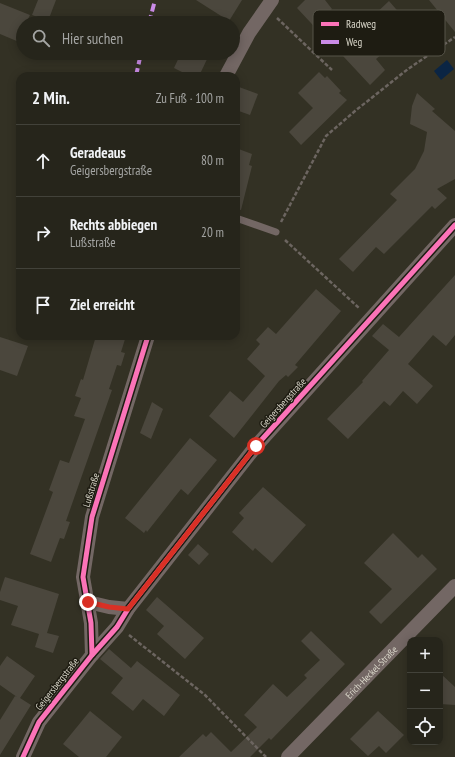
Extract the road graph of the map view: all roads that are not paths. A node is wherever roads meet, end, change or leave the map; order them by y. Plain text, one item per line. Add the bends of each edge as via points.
1 (269, 4) edge
2 (240, 50) edge
3 (235, 60) edge
4 (228, 72) edge
5 (240, 219) edge
6 (455, 225) edge
7 (276, 232) road end
8 (147, 340) edge
9 (455, 586) edge
10 (88, 602) junction
11 (128, 609) junction
12 (92, 655) junction
13 (22, 757) edge
14 (288, 757) edge

1 - 2 street
3 - 4 street
5 - 7 lane
6 - 11 street, Geigersbergstraße via 256,446
8 - 10 street, Lußstraße via 92,518 82,577
9 - 14 street, Erich-Heckel-Straße
10 - 11 street
10 - 12 street, Lußstraße
11 - 12 street, Geigersbergstraße via 117,627
12 - 13 street, Geigersbergstraße via 39,722

